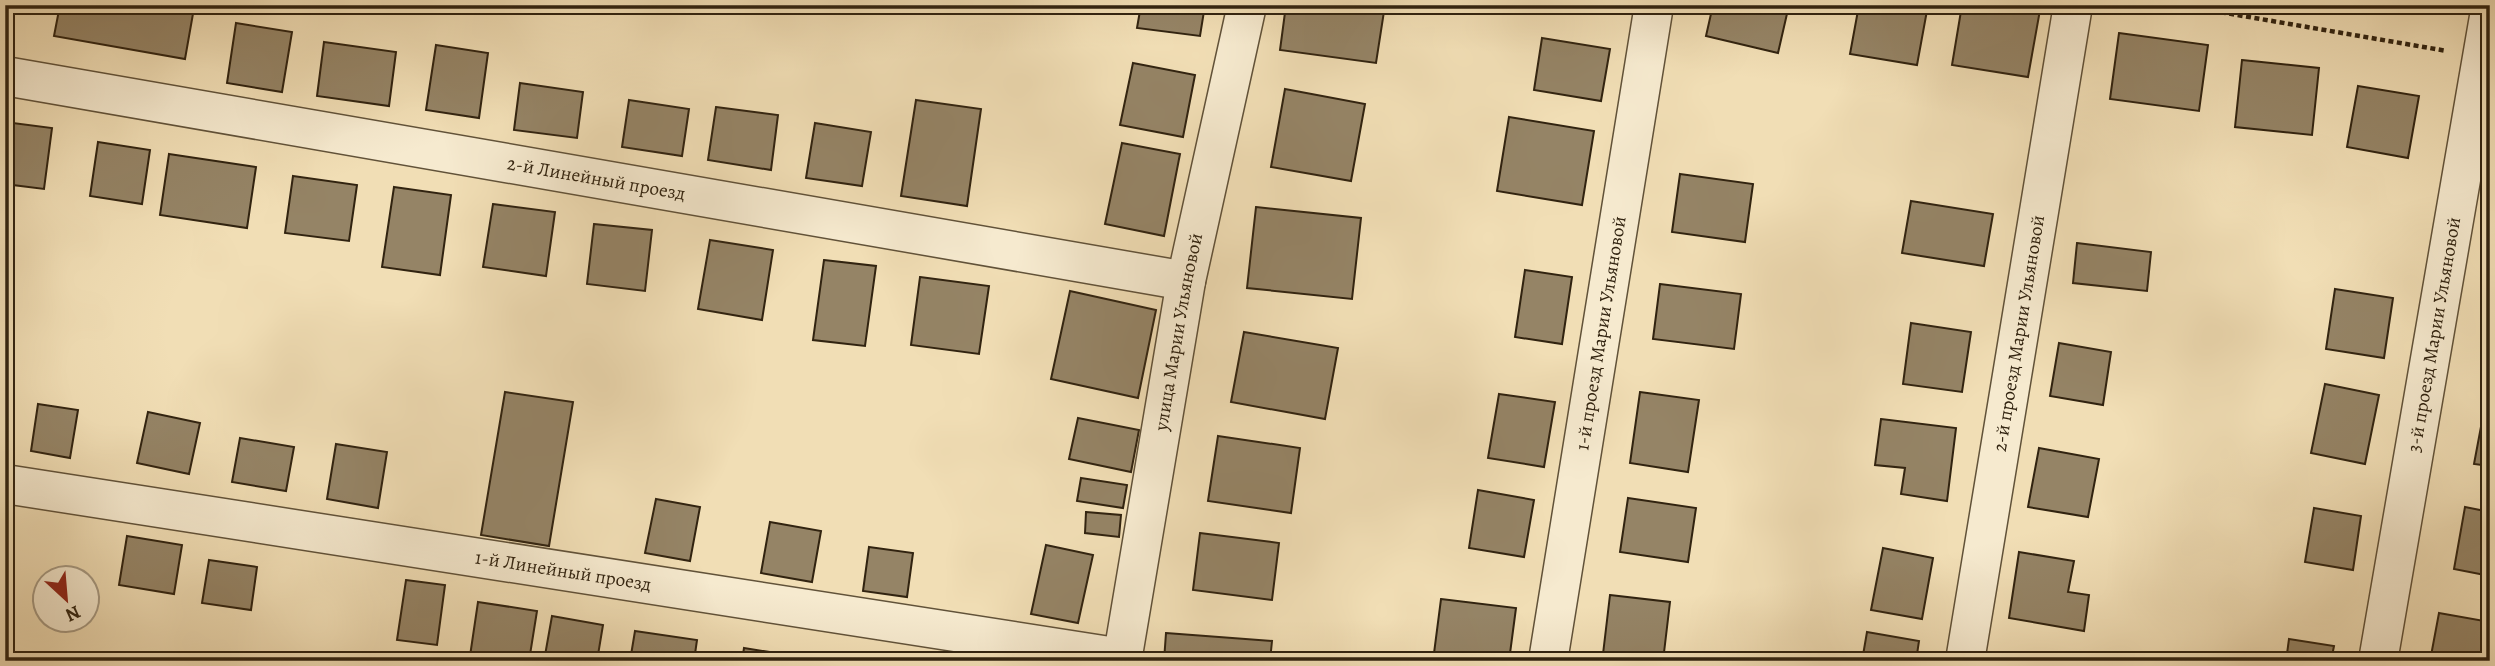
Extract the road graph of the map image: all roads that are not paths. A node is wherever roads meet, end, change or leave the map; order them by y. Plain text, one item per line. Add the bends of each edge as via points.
1 (1247, 5) edge
2 (1654, 5) edge
3 (2073, 5) edge
4 (2490, 11) edge
5 (5, 76) edge
6 (1186, 281) junction
7 (5, 484) edge
8 (1122, 659) edge
9 (1548, 661) edge
10 (1965, 661) edge
11 (2378, 661) edge

1 - 6 street, улица Марии Ульяновой
2 - 9 street, 1-й проезд Марии Ульяновой
3 - 10 street, 2-й проезд Марии Ульяновой
4 - 11 street, 3-й проезд Марии Ульяновой
5 - 6 street, 2-й Линейный проезд
6 - 8 street, улица Марии Ульяновой
7 - 8 street, 1-й Линейный проезд

